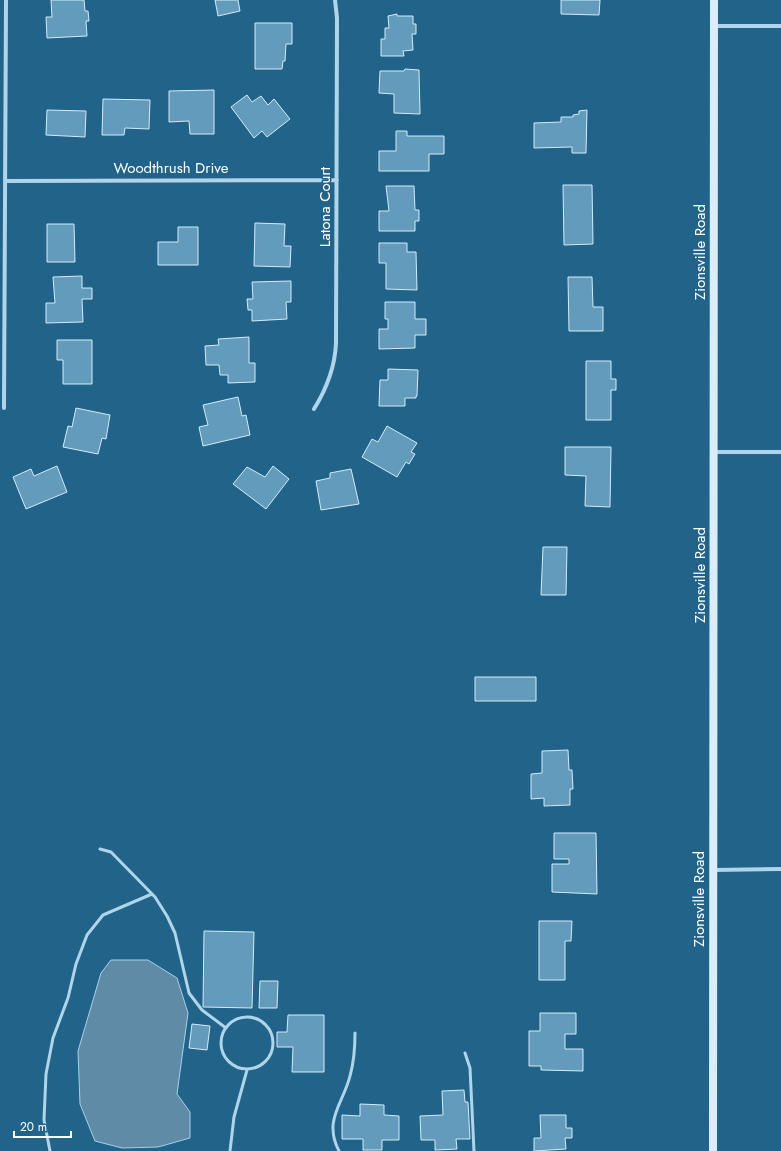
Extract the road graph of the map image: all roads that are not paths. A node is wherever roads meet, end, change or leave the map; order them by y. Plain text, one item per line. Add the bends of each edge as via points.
1 (6, 0) edge
2 (335, 0) edge
3 (714, 0) edge
4 (714, 26) junction
5 (781, 26) edge
6 (337, 180) junction
7 (6, 181) junction
8 (4, 408) dead end
9 (314, 409) dead end
10 (715, 452) junction
11 (781, 452) edge
12 (100, 849) dead end
13 (781, 869) edge
14 (713, 870) junction
15 (152, 894) junction
16 (226, 1028) junction
17 (355, 1033) dead end
18 (465, 1053) dead end
19 (247, 1070) junction
20 (50, 1151) edge
21 (230, 1151) edge
22 (339, 1151) edge
23 (474, 1151) edge
24 (713, 1151) edge

1 - 7 street
2 - 6 street, Latona Court
3 - 4 street, Zionsville Road
4 - 5 street
4 - 10 street, Zionsville Road
6 - 7 street, Woodthrush Drive
6 - 9 street, Latona Court via 335,354 327,387
7 - 8 street
10 - 11 street
10 - 14 street, Zionsville Road
12 - 15 lane via 111,852
13 - 14 street
14 - 24 street, Zionsville Road
15 - 16 lane via 175,933 182,971 191,997 202,1010
15 - 20 lane via 103,915 87,935 53,1038 46,1074 44,1120
16 - 19 lane via 220,1043 224,1056 234,1066
16 - 19 lane via 234,1020 247,1017 260,1020 270,1030 273,1043 270,1056 260,1066
17 - 22 lane via 350,1077 332,1126
18 - 23 lane via 470,1068
19 - 21 lane via 234,1117

